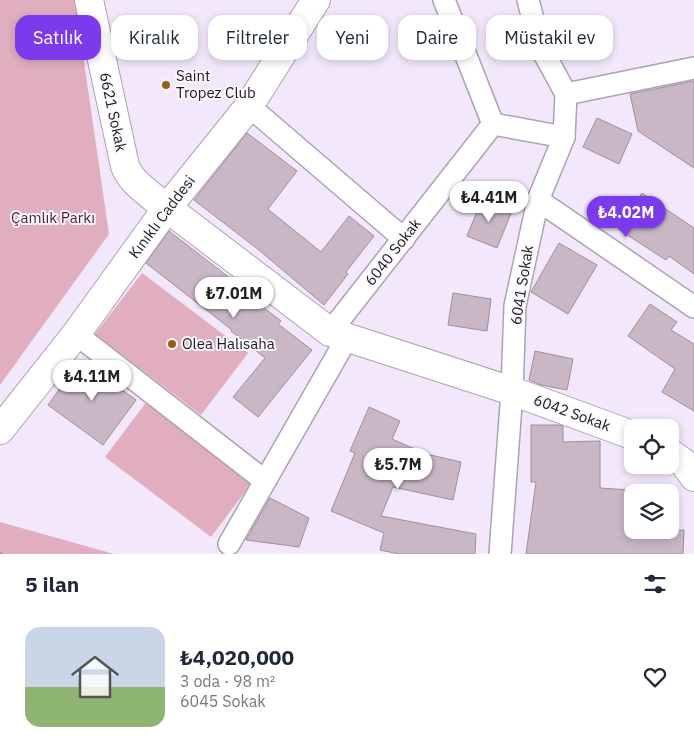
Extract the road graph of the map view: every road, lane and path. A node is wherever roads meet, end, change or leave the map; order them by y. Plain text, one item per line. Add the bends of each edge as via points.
1 (89, 0) edge
2 (316, 0) edge
3 (444, 0) edge
4 (528, 0) edge
5 (694, 68) edge
6 (566, 94) junction
7 (249, 106) junction
8 (493, 124) junction
9 (564, 137) junction
10 (192, 177) junction
11 (136, 182) junction
12 (538, 200) junction
13 (166, 208) junction
14 (404, 239) junction
15 (138, 248) junction
16 (694, 307) edge
17 (76, 334) junction
18 (339, 335) junction
19 (512, 391) junction
20 (0, 430) edge
21 (624, 432) edge
22 (679, 460) edge
23 (694, 477) edge
24 (265, 482) junction
25 (228, 544) dead end
26 (500, 554) edge

1 - 11 street, 6621 Sokak via 125,166
2 - 7 street, Kınıklı Caddesi
3 - 8 street
4 - 6 street via 540,46
5 - 6 street
6 - 9 street, 6041 Sokak
7 - 10 street, Kınıklı Caddesi
7 - 14 street
8 - 9 street
8 - 14 street, 6040 Sokak
9 - 12 street, 6041 Sokak
10 - 11 street via 168,183
10 - 13 street, Kınıklı Caddesi
11 - 13 street, 6621 Sokak
11 - 15 street via 140,217
12 - 16 street
12 - 19 street, 6041 Sokak via 515,306
13 - 15 street, Kınıklı Caddesi
13 - 18 street, 6621 Sokak
14 - 18 street, 6040 Sokak
15 - 17 street, Kınıklı Caddesi
17 - 20 street, Kınıklı Caddesi
17 - 24 street
18 - 19 street, 6042 Sokak
18 - 24 street, 6040 Sokak
19 - 21 street, 6042 Sokak
19 - 26 street, 6041 Sokak
22 - 23 street
24 - 25 street, 6040 Sokak

